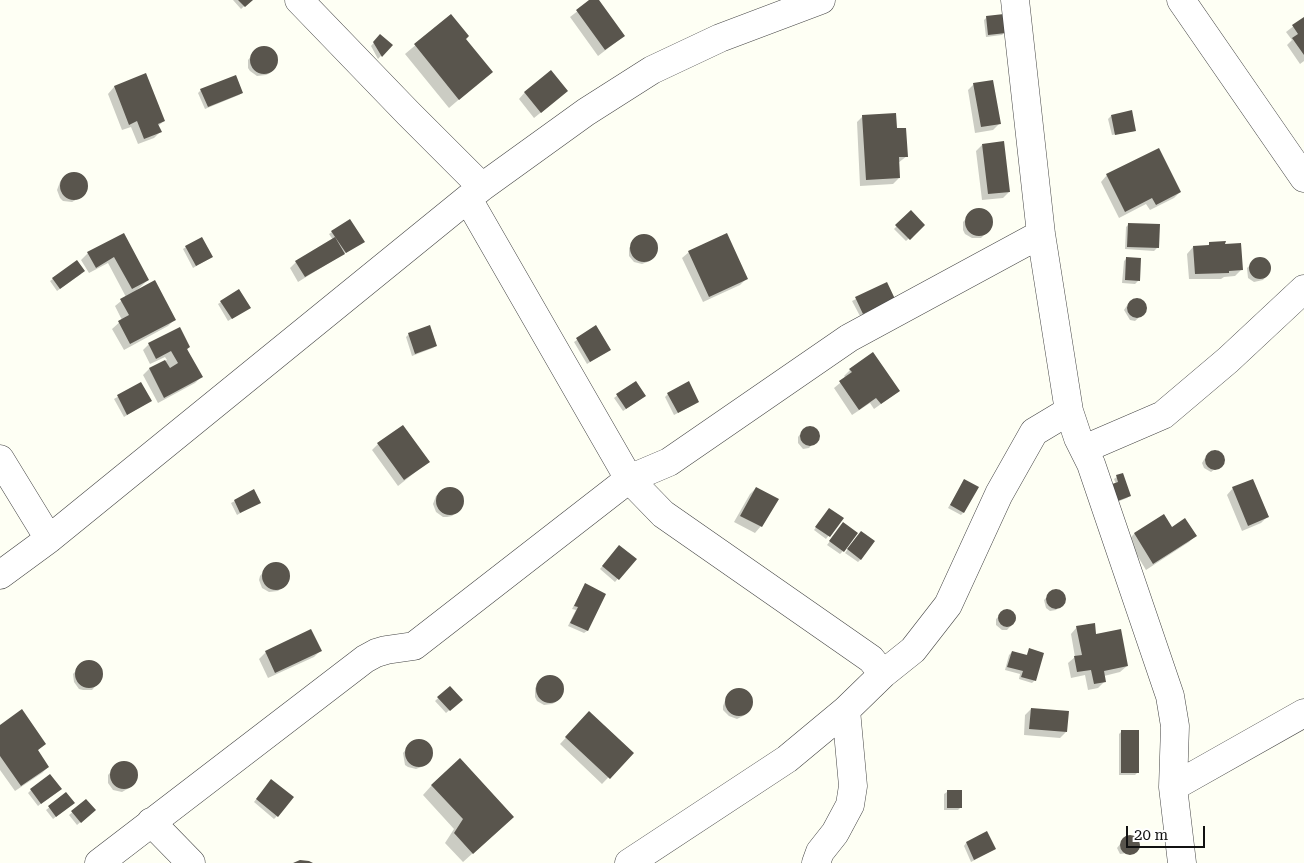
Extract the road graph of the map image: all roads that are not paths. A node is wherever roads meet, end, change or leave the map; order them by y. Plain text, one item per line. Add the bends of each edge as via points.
1 (299, 0) edge
2 (821, 0) edge
3 (1015, 0) edge
4 (1180, 0) edge
5 (1304, 178) edge
6 (475, 193) junction
7 (1042, 234) junction
8 (1304, 289) edge
9 (1069, 411) junction
10 (1084, 449) junction
11 (0, 459) edge
12 (629, 480) junction
13 (49, 539) junction
14 (0, 575) edge
15 (883, 674) junction
16 (846, 710) junction
17 (1304, 713) edge
18 (1173, 787) junction
19 (151, 822) junction
20 (99, 863) edge
21 (191, 863) edge
22 (629, 863) edge
23 (816, 863) edge
24 (1182, 863) edge

1 - 6 street via 408,113
2 - 6 street via 720,38 652,70 586,112
3 - 7 street
4 - 5 street
6 - 12 street
6 - 13 street
7 - 9 street
7 - 12 street via 849,338 669,462
8 - 10 street via 1228,360 1162,415
9 - 10 street
9 - 15 street via 1034,432 999,494 948,605 913,650
10 - 18 street via 1170,696 1175,726
11 - 13 street
12 - 15 street via 663,514 871,659
12 - 19 street via 414,646 386,650 365,659
13 - 14 street
15 - 16 street
16 - 22 street via 787,759
16 - 23 street via 853,786 850,806
17 - 18 street
18 - 24 street
19 - 20 street
19 - 21 street

